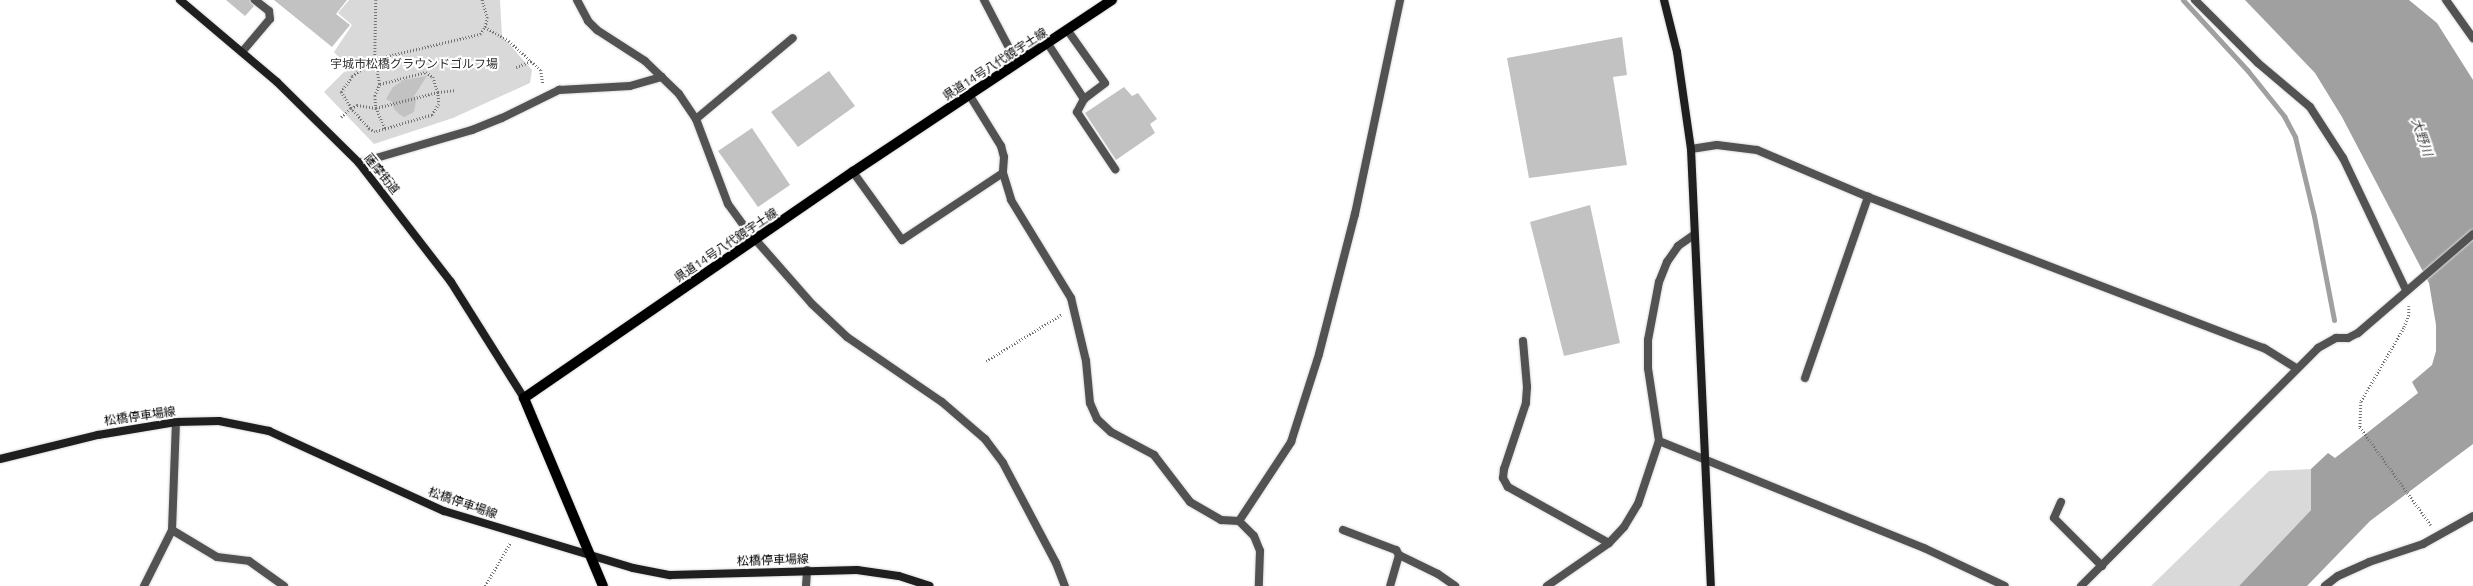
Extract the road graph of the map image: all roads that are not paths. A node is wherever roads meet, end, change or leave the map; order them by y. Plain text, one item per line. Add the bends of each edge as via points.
1 (255, 0) edge
2 (577, 0) edge
3 (984, 0) edge
4 (1112, 0) edge
5 (1400, 0) edge
6 (1664, 0) edge
7 (2195, 0) edge
8 (2446, 0) edge
9 (184, 1) edge
10 (1068, 31) junction
11 (793, 38) dead end
12 (2473, 38) edge
13 (1048, 44) junction
14 (242, 52) junction
15 (1017, 64) junction
16 (662, 77) junction
17 (970, 96) junction
18 (1084, 99) junction
19 (696, 120) junction
20 (1691, 149) junction
21 (359, 163) junction
22 (1115, 169) dead end
23 (853, 172) junction
24 (1003, 173) junction
25 (1868, 197) junction
26 (2473, 234) edge
27 (1694, 235) junction
28 (756, 241) junction
29 (2406, 290) junction
30 (1523, 341) dead end
31 (2296, 368) junction
32 (1805, 378) dead end
33 (524, 398) junction
34 (176, 422) junction
35 (1659, 442) junction
36 (0, 459) edge
37 (1705, 459) junction
38 (2061, 502) dead end
39 (2473, 516) edge
40 (1239, 520) junction
41 (172, 530) junction
42 (1343, 530) dead end
43 (1609, 543) junction
44 (589, 555) junction
45 (1399, 555) junction
46 (2102, 566) junction
47 (807, 570) junction
48 (144, 586) edge
49 (284, 586) edge
50 (603, 586) edge
51 (806, 586) edge
52 (929, 586) edge
53 (1065, 586) edge
54 (1259, 586) edge
55 (1390, 586) edge
56 (1455, 586) edge
57 (1547, 586) edge
58 (1711, 586) edge
59 (2005, 586) edge
60 (2081, 586) edge
61 (2325, 586) edge

1 - 14 street via 269,11 270,19
2 - 16 street via 597,30 633,52
3 - 15 street
4 - 10 main road, 県道14号八代鏡宇土線
5 - 40 street via 1355,214 1319,354 1291,442
6 - 20 street via 1677,52
7 - 29 street via 2258,62 2310,107 2343,158
8 - 12 street
9 - 14 street, 薩摩街道
10 - 13 main road, 県道14号八代鏡宇土線
10 - 18 street via 1105,83
11 - 19 street
13 - 15 main road, 県道14号八代鏡宇土線
13 - 18 street
14 - 21 street, 薩摩街道 via 277,82
15 - 17 main road, 県道14号八代鏡宇土線
16 - 19 street via 679,94
16 - 21 street via 630,86 559,90 472,130
17 - 23 main road, 県道14号八代鏡宇土線
17 - 24 street via 1001,146 1004,157
18 - 22 street via 1077,112
19 - 28 street via 728,204
20 - 25 street via 1717,145 1757,150
20 - 27 street
21 - 33 street, 薩摩街道 via 451,282
23 - 24 street via 902,240
23 - 28 main road, 県道14号八代鏡宇土線
24 - 40 street via 1011,200 1074,307 1086,361 1090,403 1097,419 1112,432 1154,455 1179,491 1190,502 1221,520
25 - 31 street via 2251,343
25 - 32 street
26 - 29 street
27 - 35 street via 1678,246 1667,262 1659,282 1648,340 1648,368
27 - 37 street
28 - 33 main road, 県道14号八代鏡宇土線
28 - 53 street via 831,324 942,402 985,439 1006,470 1056,563
29 - 31 street via 2358,333 2328,342
30 - 43 street via 1526,403 1503,478 1508,487
31 - 46 street
33 - 44 main road
34 - 36 street, 松橋停車場線 via 98,435
34 - 41 street
34 - 44 street, 松橋停車場線 via 220,421 269,431 444,511
35 - 37 street
35 - 43 street via 1638,504 1624,527
37 - 58 street
37 - 59 street via 1924,548
38 - 46 street via 2054,518
39 - 61 street via 2439,536 2369,562 2338,576
40 - 54 street via 1254,536 1260,551
41 - 48 street
41 - 49 street via 217,557 249,561
42 - 45 street via 1396,550
43 - 57 street
44 - 47 street, 松橋停車場線 via 670,575
44 - 50 main road
45 - 55 street
45 - 56 street via 1438,574
46 - 60 street
47 - 51 street
47 - 52 street, 松橋停車場線 via 864,571 899,576

